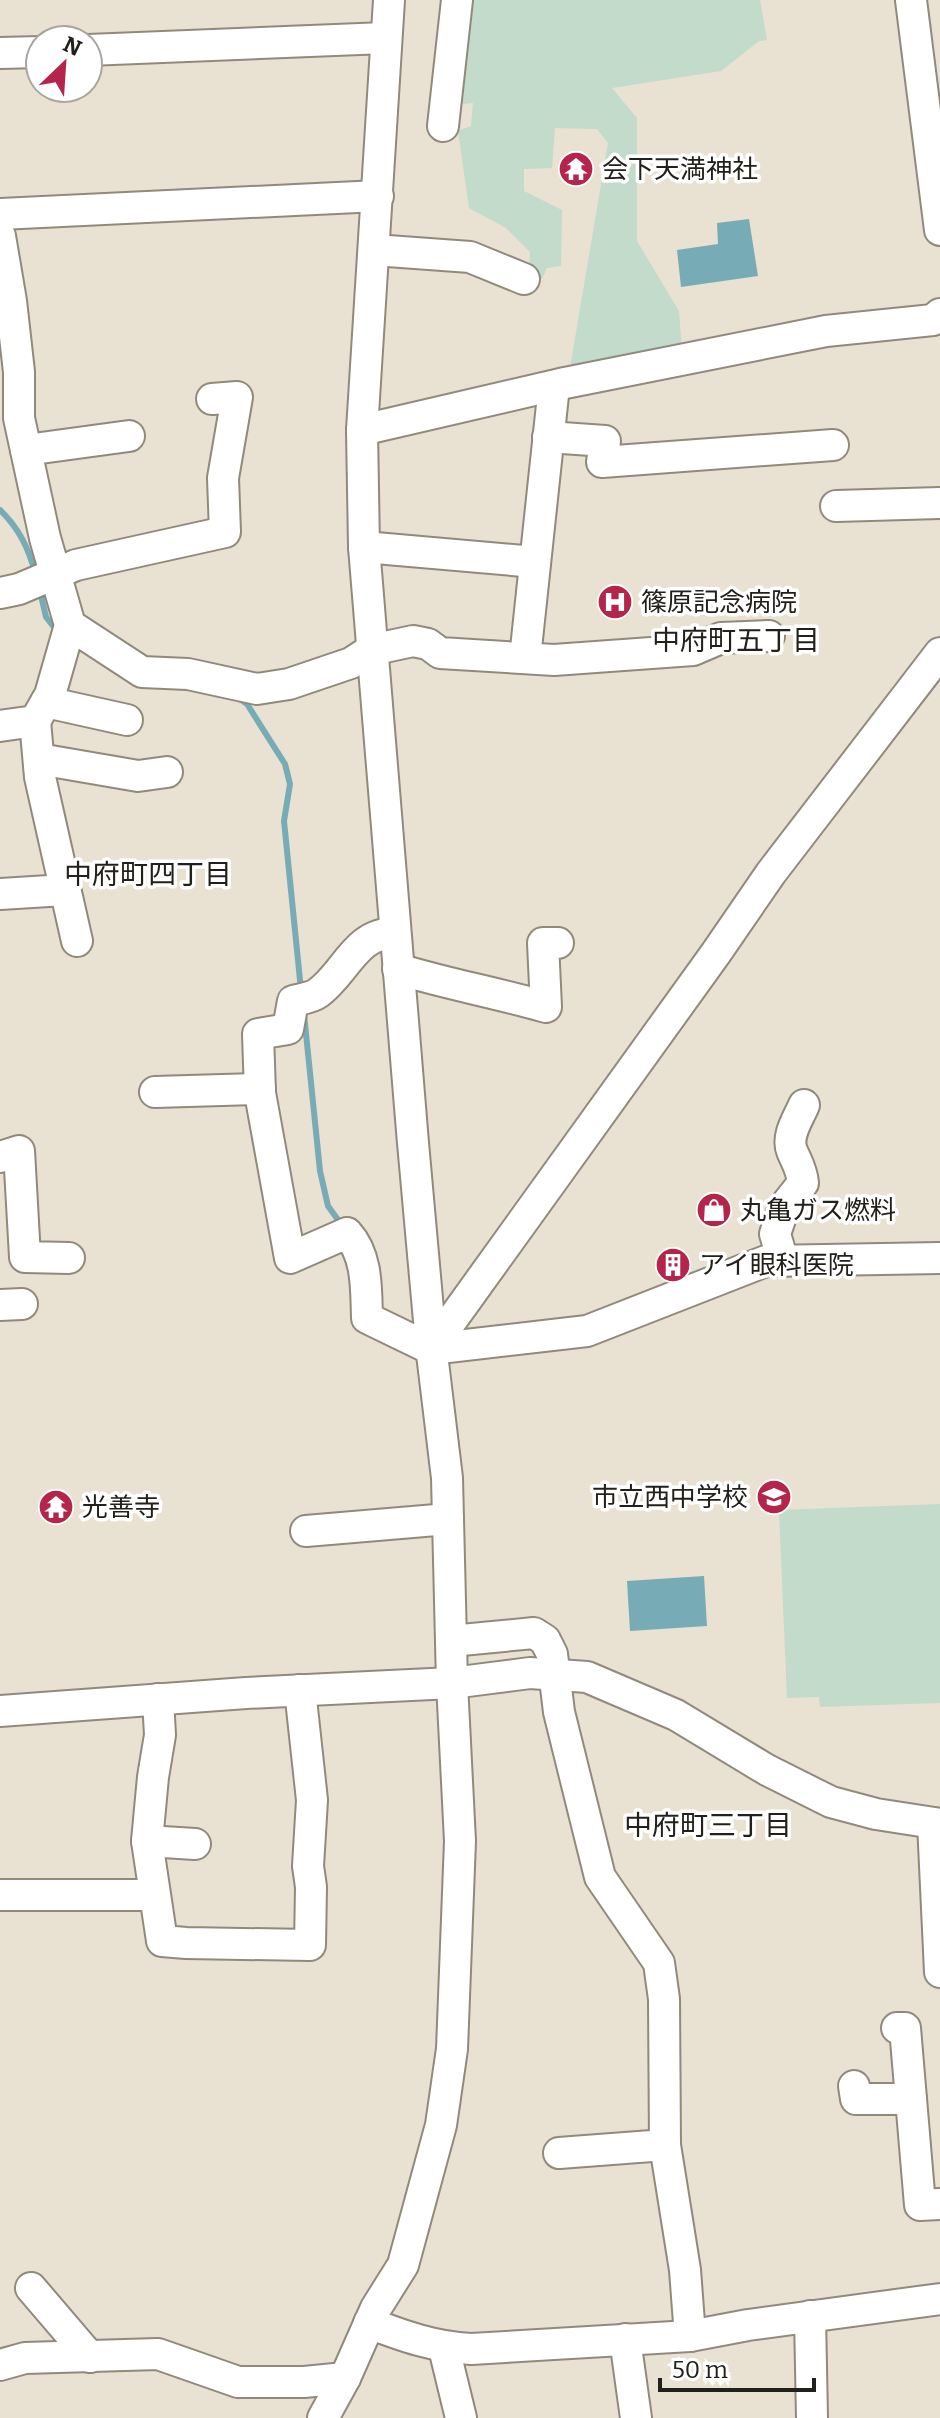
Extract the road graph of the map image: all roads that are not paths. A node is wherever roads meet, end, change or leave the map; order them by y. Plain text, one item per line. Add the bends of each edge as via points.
1 (389, 0) edge
2 (457, 0) edge
3 (911, 0) edge
4 (385, 38) junction
5 (104, 49) edge
6 (24, 52) edge
7 (0, 53) edge
8 (443, 126) dead end
9 (378, 196) junction
10 (0, 214) edge
11 (940, 230) edge
12 (0, 236) edge
13 (374, 250) junction
14 (524, 279) dead end
15 (940, 314) edge
16 (554, 386) junction
17 (212, 399) dead end
18 (10, 419) edge
19 (362, 430) junction
20 (129, 436) dead end
21 (548, 437) junction
22 (833, 445) dead end
23 (26, 450) junction
24 (940, 503) edge
25 (836, 506) dead end
26 (364, 547) junction
27 (535, 562) junction
28 (46, 578) junction
29 (0, 593) edge
30 (67, 634) junction
31 (769, 636) dead end
32 (371, 650) junction
33 (940, 653) edge
34 (525, 658) junction
35 (41, 712) junction
36 (127, 720) dead end
37 (0, 726) edge
38 (39, 759) junction
39 (167, 772) dead end
40 (65, 890) junction
41 (0, 894) edge
42 (395, 933) junction
43 (77, 941) dead end
44 (558, 943) dead end
45 (398, 969) junction
46 (260, 1089) junction
47 (155, 1092) dead end
48 (804, 1105) dead end
49 (0, 1157) edge
50 (69, 1258) dead end
51 (940, 1258) edge
52 (783, 1261) junction
53 (431, 1349) junction
54 (448, 1519) junction
55 (306, 1531) dead end
56 (451, 1641) junction
57 (554, 1675) junction
58 (452, 1683) junction
59 (300, 1690) junction
60 (158, 1699) junction
61 (0, 1711) edge
62 (937, 1824) edge
63 (147, 1841) junction
64 (195, 1844) dead end
65 (0, 1895) edge
66 (154, 1895) junction
67 (940, 1972) edge
68 (897, 2028) dead end
69 (854, 2086) dead end
70 (911, 2099) junction
71 (665, 2145) junction
72 (559, 2153) dead end
73 (940, 2204) edge
74 (31, 2288) dead end
75 (940, 2299) edge
76 (810, 2316) junction
77 (369, 2323) junction
78 (690, 2336) junction
79 (625, 2339) junction
80 (444, 2348) junction
81 (90, 2357) junction
82 (0, 2365) edge
83 (345, 2378) junction
84 (323, 2418) edge
85 (461, 2418) edge
86 (636, 2418) edge
87 (812, 2418) edge

1 - 4 street
2 - 8 street
3 - 11 street
4 - 5 street
4 - 9 street
6 - 7 street
9 - 10 street
9 - 13 street
12 - 18 street via 19,372
13 - 14 street via 470,257
13 - 19 street
15 - 16 street via 933,320 833,330
16 - 19 street
16 - 21 street
17 - 28 street via 237,397 223,478 225,532 76,565
18 - 23 street
19 - 26 street
20 - 23 street
21 - 22 street via 605,441 602,462
21 - 27 street
23 - 28 street
24 - 25 street
26 - 27 street
26 - 32 street
27 - 34 street
28 - 29 street
28 - 30 street
30 - 32 street via 142,672 188,674 257,689 351,663
30 - 35 street
31 - 34 street via 721,638 693,650
32 - 34 street via 413,641 440,653
32 - 42 street
33 - 53 street via 771,873
35 - 36 street
35 - 37 street
35 - 38 street
38 - 39 street via 138,776
38 - 40 street
40 - 41 street
40 - 43 street
42 - 45 street
42 - 46 street via 368,939 317,993 300,1000 288,1029 258,1034
44 - 45 street via 543,943 546,1007
45 - 53 street
46 - 47 street
46 - 53 street via 290,1258 347,1233 364,1268 367,1318
48 - 52 street via 790,1147 803,1183 784,1207 775,1234
49 - 50 street via 19,1151 25,1257
51 - 52 street
52 - 53 street via 766,1261 587,1331
53 - 54 street
54 - 55 street
54 - 56 street
56 - 57 street via 534,1633 552,1654
56 - 58 street
57 - 58 street
57 - 62 street via 587,1677 676,1715 831,1802
57 - 71 street via 600,1877 659,1963
58 - 59 street
58 - 77 street via 460,1841 452,2049 441,2125 403,2265
59 - 60 street
59 - 66 street via 312,1800 310,1945 162,1941
60 - 61 street
60 - 63 street via 160,1735
62 - 67 street
63 - 64 street
63 - 66 street
65 - 66 street via 73,1906
68 - 70 street via 905,2028
69 - 70 street via 856,2099
70 - 73 street via 920,2205
71 - 72 street
71 - 78 street
74 - 81 street
75 - 76 street
76 - 78 street
76 - 87 street
77 - 80 street
77 - 83 street
78 - 79 street
79 - 80 street
79 - 86 street
80 - 85 street
81 - 82 street via 25,2358
81 - 83 street via 158,2354 238,2382
83 - 84 street

